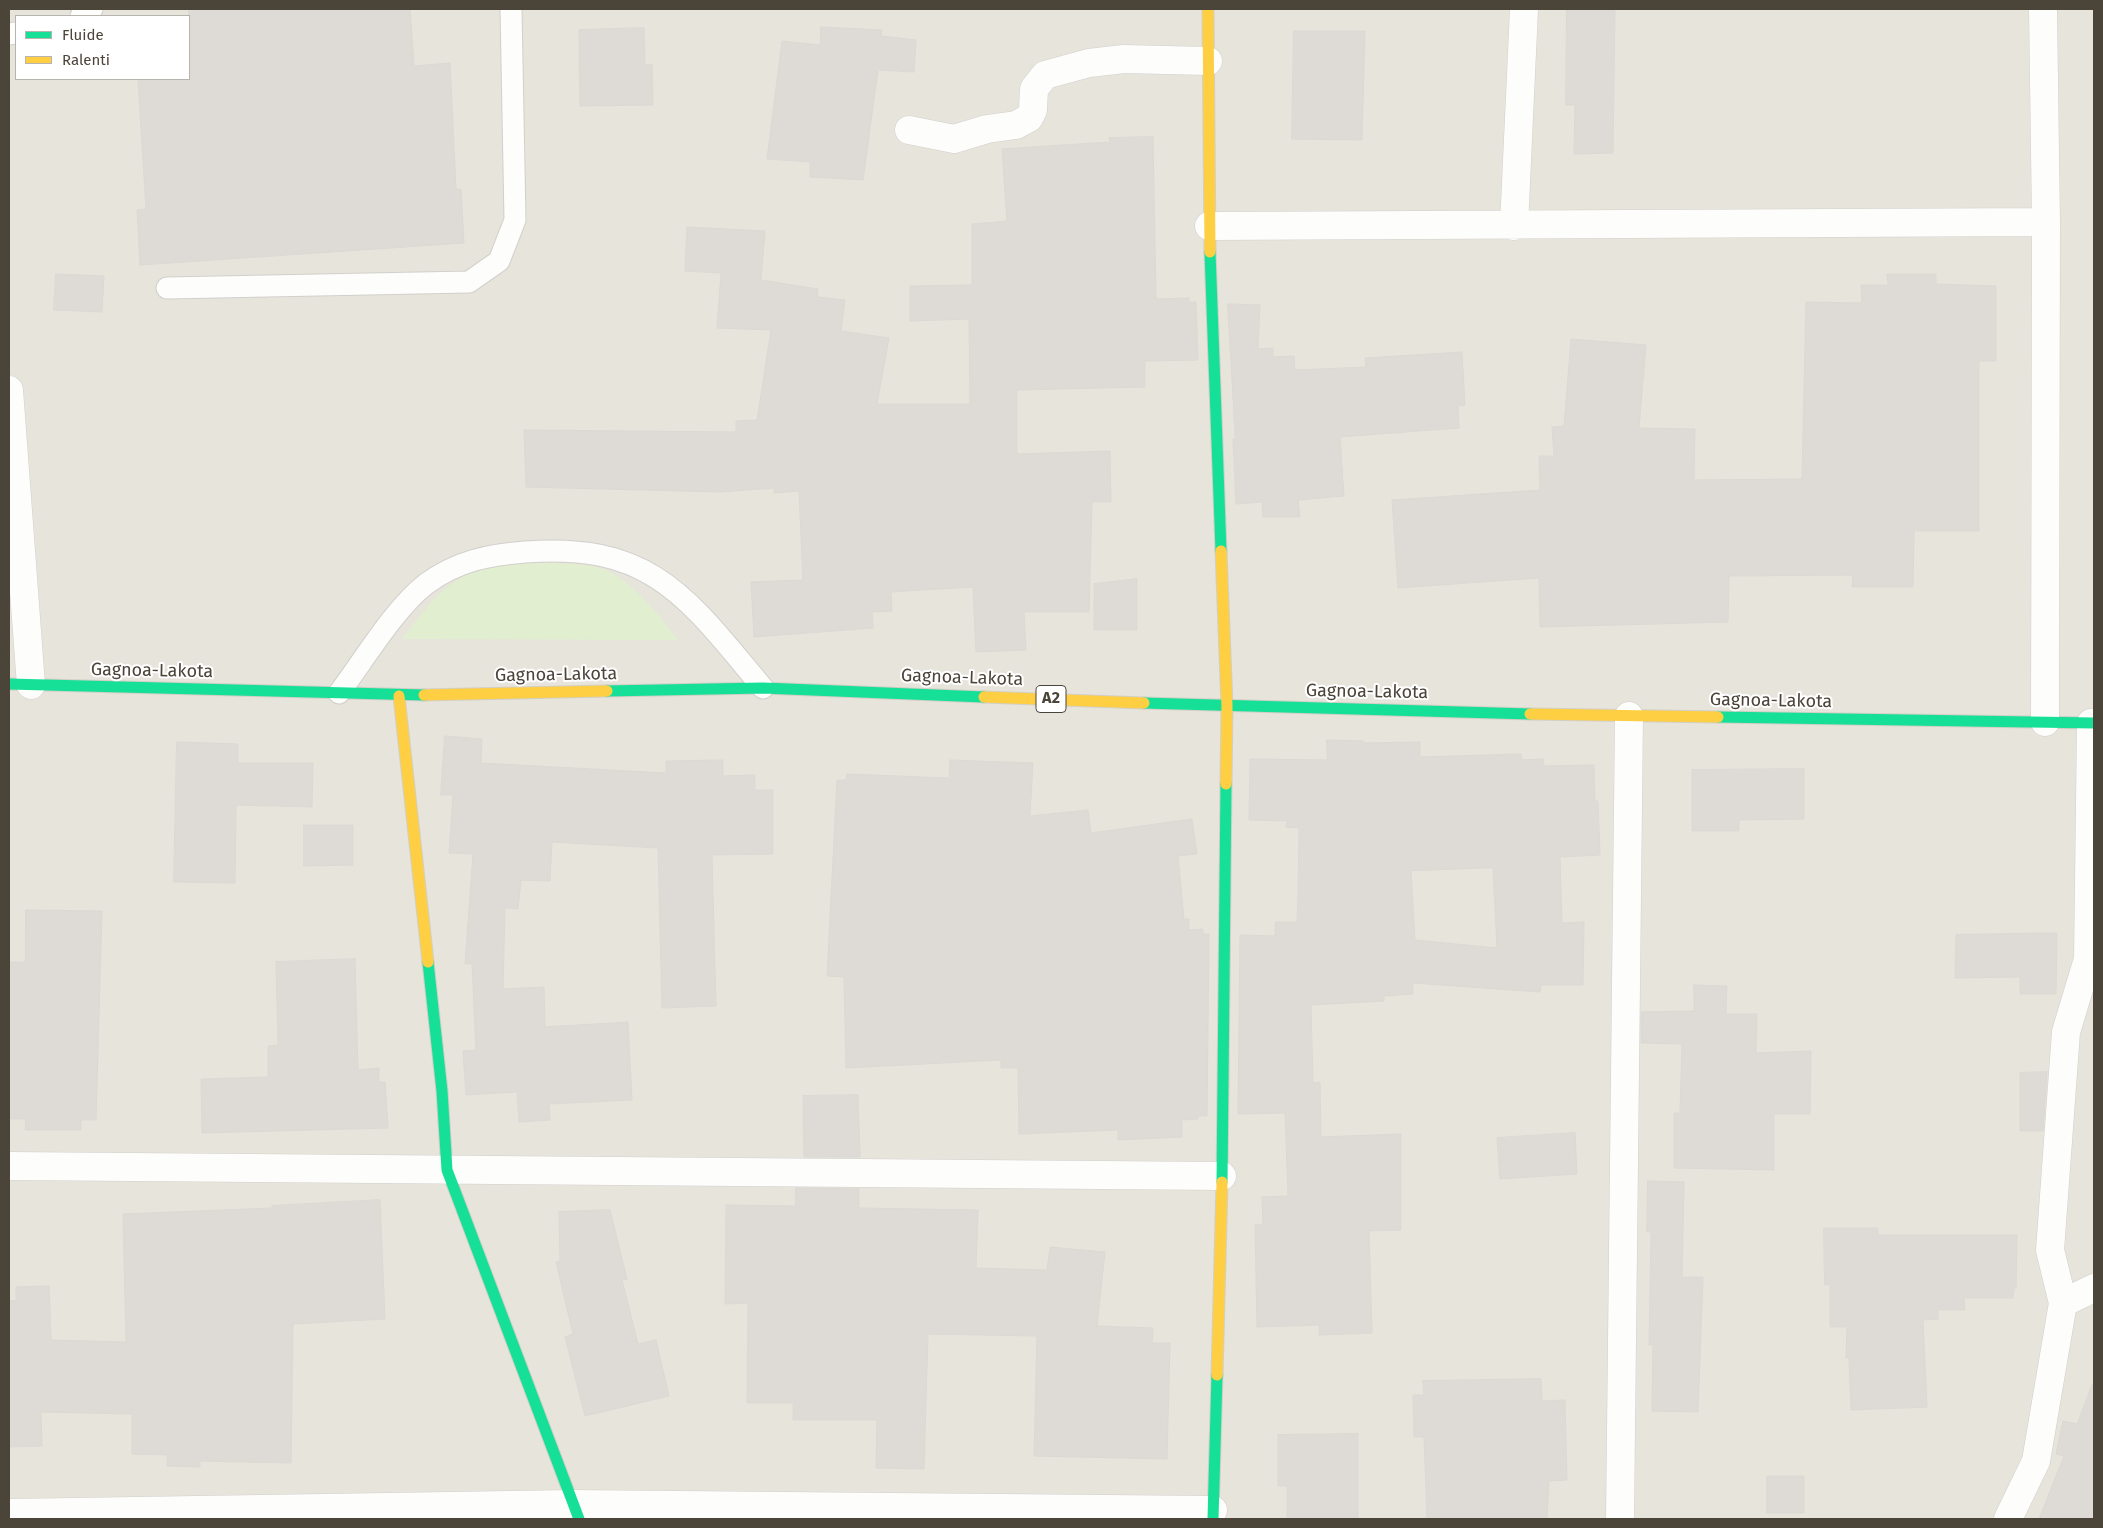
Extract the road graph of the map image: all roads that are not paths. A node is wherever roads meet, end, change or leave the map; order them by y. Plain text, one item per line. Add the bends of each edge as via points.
1 (511, 9) edge
2 (1208, 9) edge
3 (1524, 9) edge
4 (2043, 9) edge
5 (1208, 61) junction
6 (909, 130) dead end
7 (2046, 222) junction
8 (1209, 226) junction
9 (1514, 226) junction
10 (167, 288) dead end
11 (9, 390) edge
12 (20, 685) edge
13 (763, 688) junction
14 (339, 693) junction
15 (399, 696) junction
16 (1227, 706) junction
17 (1629, 716) junction
18 (2045, 722) junction
19 (2093, 723) edge
20 (2091, 967) edge
21 (9, 1166) edge
22 (446, 1170) junction
23 (1222, 1176) junction
24 (2094, 1288) edge
25 (2063, 1303) junction
26 (576, 1512) edge
27 (9, 1513) edge
28 (1213, 1514) edge
29 (1620, 1519) edge
30 (2008, 1519) edge

1 - 10 lane via 515,220 499,260 469,282
2 - 5 street
3 - 9 street
4 - 7 street
5 - 6 street via 1124,59 1089,63 1045,75 1034,89 1033,110 1029,118 1016,125 954,139
5 - 8 street
7 - 9 street
7 - 18 street
8 - 9 street
8 - 16 street
11 - 12 street
12 - 14 street, Gagnoa-Lakota / A2
13 - 14 lane via 702,615 665,582 635,564 601,554 548,550 489,554 450,569 426,584 404,606
13 - 15 street, Gagnoa-Lakota / A2
13 - 16 street, Gagnoa-Lakota / A2
14 - 15 street, Gagnoa-Lakota / A2
15 - 22 street via 442,1091
16 - 17 street, Gagnoa-Lakota / A2
16 - 23 street
17 - 18 street, Gagnoa-Lakota / A2
17 - 29 street
18 - 19 street, Gagnoa-Lakota / A2
19 - 20 street
20 - 25 street via 2066,1032 2064,1052 2050,1250
21 - 22 street
22 - 23 street
22 - 26 street
23 - 28 street
24 - 25 street
25 - 30 street via 2036,1461
26 - 27 street
26 - 28 street

